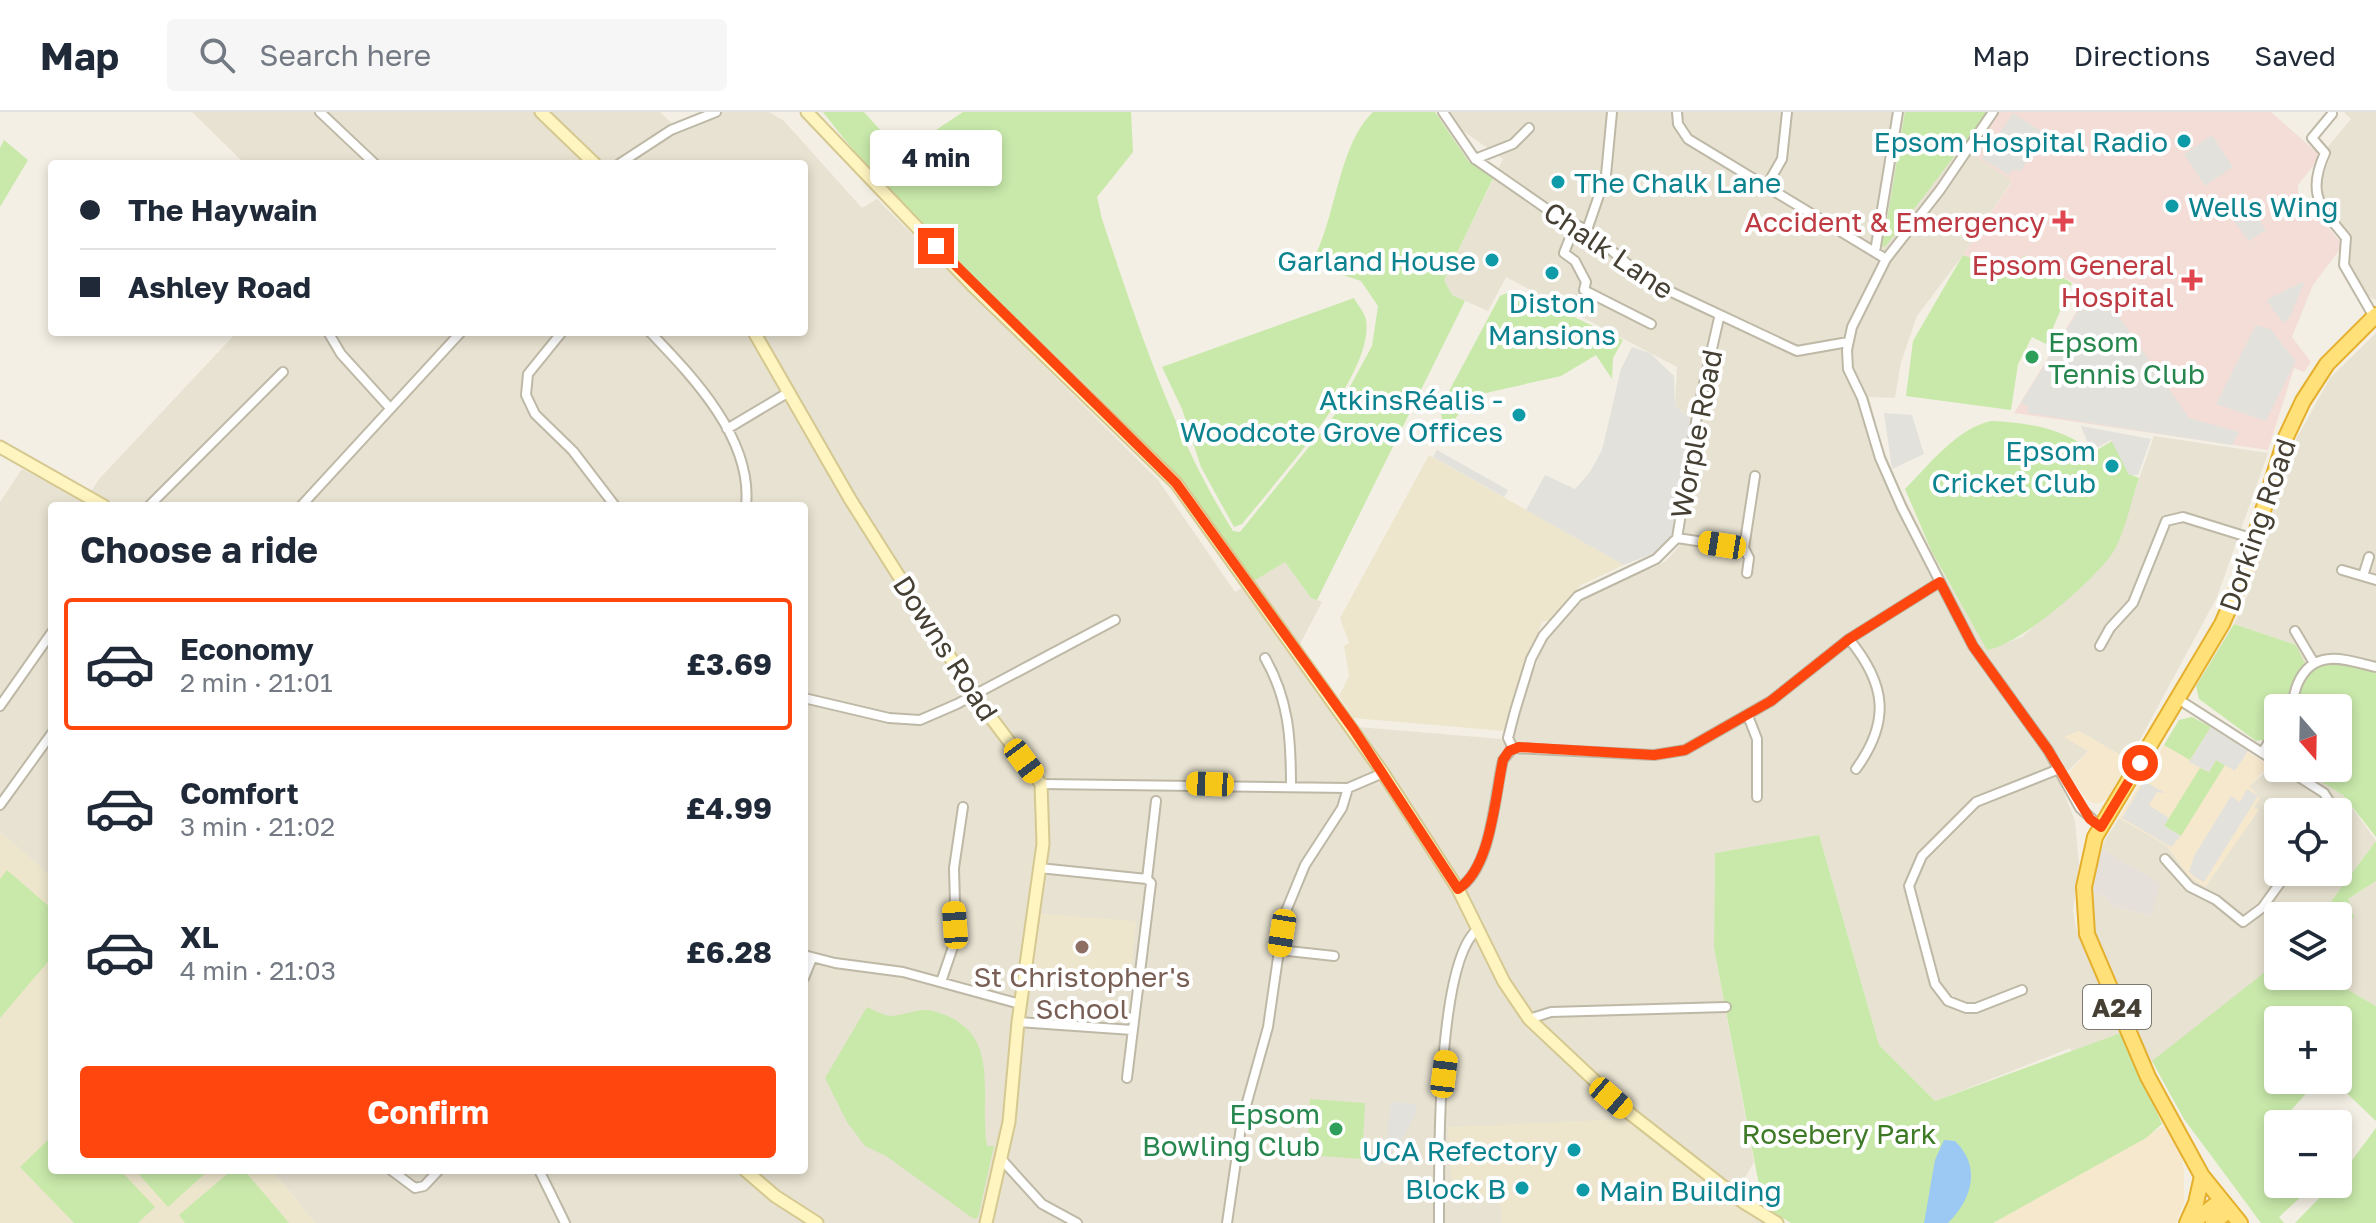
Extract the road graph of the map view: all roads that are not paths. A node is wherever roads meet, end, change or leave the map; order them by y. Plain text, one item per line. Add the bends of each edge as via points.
1 (320, 112) edge
2 (541, 112) edge
3 (716, 112) edge
4 (807, 112) edge
5 (1443, 112) edge
6 (1612, 112) edge
7 (1677, 112) edge
8 (1787, 112) edge
9 (1898, 112) edge
10 (1993, 112) edge
11 (2332, 114) edge
12 (1529, 128) dead end
13 (1475, 159) junction
14 (371, 160) edge
15 (591, 160) edge
16 (625, 160) edge
17 (1767, 185) junction
18 (1575, 225) junction
19 (1587, 230) junction
20 (1875, 252) junction
21 (1886, 259) junction
22 (2375, 316) edge
23 (1719, 318) junction
24 (1651, 324) dead end
25 (330, 336) edge
26 (457, 336) edge
27 (559, 336) edge
28 (654, 336) edge
29 (756, 336) edge
30 (1848, 342) junction
31 (283, 372) dead end
32 (789, 392) junction
33 (390, 408) junction
34 (727, 429) junction
35 (0, 447) edge
36 (1755, 476) dead end
37 (97, 502) edge
38 (153, 502) edge
39 (305, 502) edge
40 (612, 502) edge
41 (746, 502) edge
42 (1677, 538) junction
43 (2254, 539) junction
44 (1744, 548) junction
45 (2369, 557) dead end
46 (2342, 570) dead end
47 (1747, 573) dead end
48 (2363, 576) junction
49 (2376, 580) edge
50 (1940, 582) junction
51 (1115, 620) dead end
52 (2295, 631) dead end
53 (48, 638) edge
54 (1849, 639) junction
55 (2100, 646) dead end
56 (1265, 658) dead end
57 (2314, 663) junction
58 (2376, 667) edge
59 (2294, 694) edge
60 (974, 695) junction
61 (808, 699) edge
62 (2178, 699) junction
63 (0, 706) edge
64 (1748, 716) junction
65 (48, 739) edge
66 (1513, 748) junction
67 (2264, 750) edge
68 (2262, 753) joint
69 (1856, 769) dead end
70 (2059, 769) junction
71 (1383, 773) junction
72 (2307, 782) edge
73 (1041, 784) junction
74 (1291, 786) junction
75 (1348, 788) junction
76 (1757, 797) dead end
77 (2327, 798) edge
78 (1156, 801) dead end
79 (0, 805) edge
80 (963, 807) dead end
81 (2101, 827) junction
82 (2165, 859) dead end
83 (1039, 868) junction
84 (1147, 879) junction
85 (2278, 886) edge
86 (1458, 889) junction
87 (1478, 929) junction
88 (1279, 950) junction
89 (808, 956) edge
90 (1334, 956) dead end
91 (941, 982) junction
92 (2022, 990) dead end
93 (1020, 1004) junction
94 (1726, 1007) dead end
95 (1529, 1019) junction
96 (1018, 1022) junction
97 (1132, 1030) junction
98 (1127, 1078) dead end
99 (1003, 1161) junction
100 (396, 1174) edge
101 (435, 1174) edge
102 (541, 1174) edge
103 (750, 1174) edge
104 (2202, 1176) junction
105 (2224, 1206) junction
106 (1774, 1222) edge
107 (565, 1223) edge
108 (817, 1223) edge
109 (986, 1223) edge
110 (1077, 1223) edge
111 (1227, 1223) edge
112 (1439, 1223) edge
113 (2190, 1223) edge
114 (2213, 1223) edge
115 (2240, 1223) edge

1 - 14 street
2 - 15 main road
3 - 16 street via 671,130
4 - 71 main road via 973,286 1176,483
5 - 13 street, Chalk Lane
6 - 19 street via 1606,175
7 - 17 street via 1688,139
8 - 17 street via 1782,159
9 - 20 street
10 - 21 street
11 - 22 street via 2312,138 2325,153 2317,196 2327,219 2346,238 2344,265
12 - 13 street via 1513,144
13 - 18 street, Chalk Lane
17 - 20 street
18 - 19 street, Chalk Lane
18 - 24 street via 1564,253 1575,261 1586,282 1584,290
19 - 23 street, Chalk Lane via 1648,281
20 - 21 street
21 - 30 street
22 - 43 highway, Dorking Road / A24 via 2336,353 2310,389 2286,437
23 - 30 street, Chalk Lane via 1797,351
23 - 42 street, Worple Road
25 - 33 street
26 - 33 street
27 - 40 street via 528,374 526,395 535,414 573,451
28 - 34 street
29 - 32 main road, Downs Road
30 - 50 street via 1848,369 1867,410 1880,458
31 - 38 street
32 - 34 street
32 - 60 main road, Downs Road
33 - 39 street
34 - 41 street via 744,469
35 - 37 main road
36 - 44 street
42 - 44 street
42 - 66 street, Worple Road via 1656,559 1578,596 1543,636 1515,711 1508,738
43 - 55 street via 2183,517 2166,521 2133,603
43 - 62 highway, Dorking Road / A24 via 2222,624
44 - 47 street
45 - 48 street
46 - 48 street
48 - 49 street
50 - 54 street
50 - 70 street via 1973,646
51 - 60 street
52 - 57 street
53 - 63 street
54 - 64 street
54 - 69 street via 1872,670 1880,698 1878,726
56 - 74 street via 1285,702
57 - 58 street via 2337,657
57 - 59 street via 2299,679
60 - 61 street via 933,716 907,720
60 - 73 main road, Downs Road
62 - 68 street
62 - 81 highway, Dorking Road / A24
64 - 66 street via 1693,746 1661,755
64 - 76 street via 1757,739
65 - 79 street
66 - 86 street, Worple Road via 1503,760 1482,858
67 - 68 street
70 - 81 street via 2080,808
70 - 92 street via 1976,802 1922,856 1909,886 1939,993 1966,1008
71 - 75 street
71 - 86 main road
72 - 77 street
73 - 74 street
73 - 83 main road via 1045,820
74 - 75 street
75 - 88 street via 1342,808 1293,888
78 - 84 street
80 - 91 street via 954,868 956,938
81 - 104 highway, A24 via 2084,887 2087,934 2148,1077
82 - 85 street via 2190,887 2243,922
83 - 84 street
83 - 93 main road
84 - 97 street via 1151,883
86 - 87 main road
87 - 95 main road
87 - 112 street via 1458,958 1449,1008 1440,1110
88 - 90 street
88 - 111 street via 1268,1027 1242,1120
89 - 91 street
91 - 93 street
93 - 96 main road
94 - 95 street via 1551,1012
95 - 106 main road via 1628,1112
96 - 97 street
96 - 99 main road
97 - 98 street
99 - 109 main road
99 - 110 street via 1042,1204
100 - 101 street via 415,1188
102 - 107 street
103 - 108 main road
104 - 105 highway, A24
104 - 113 highway
105 - 113 highway
105 - 114 highway
105 - 115 highway, A24

